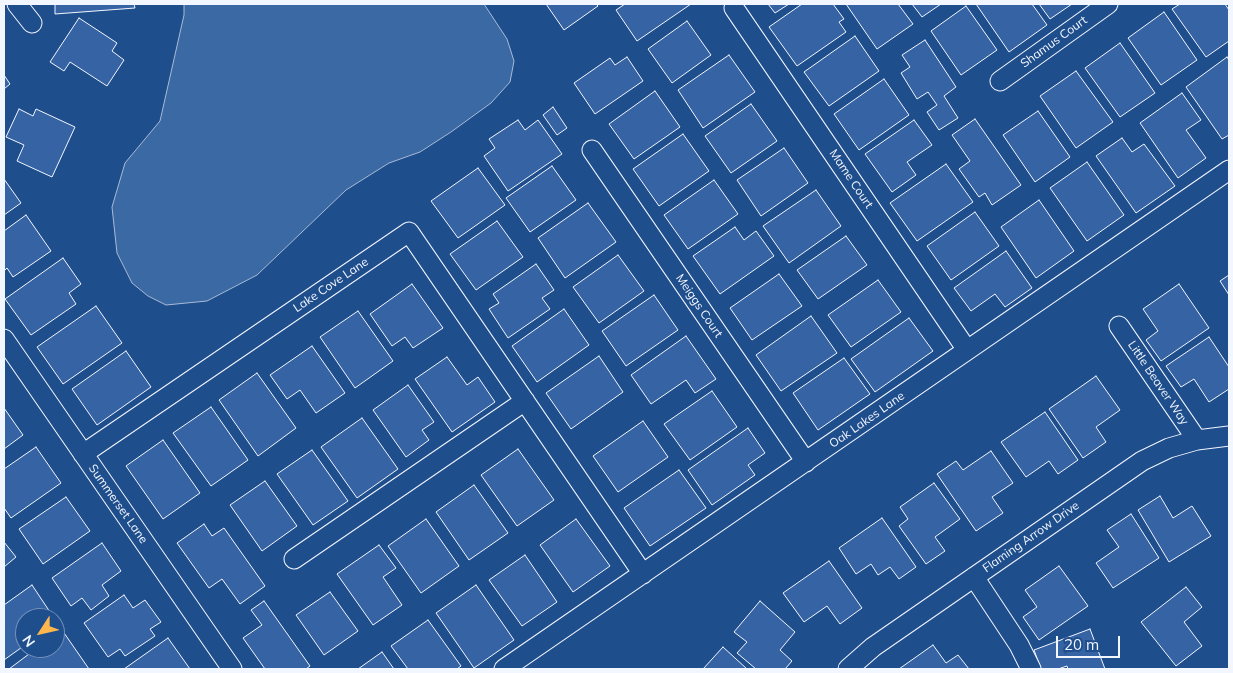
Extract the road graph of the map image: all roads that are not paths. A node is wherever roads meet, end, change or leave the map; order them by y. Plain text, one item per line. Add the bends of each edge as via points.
1 (17, 4) edge
2 (1108, 4) edge
3 (734, 8) dead end
4 (32, 23) dead end
5 (1000, 81) dead end
6 (592, 150) dead end
7 (1229, 170) edge
8 (1119, 326) dead end
9 (4, 338) edge
10 (968, 350) junction
11 (525, 401) junction
12 (1229, 436) edge
13 (1197, 440) junction
14 (83, 454) junction
15 (806, 462) junction
16 (294, 559) dead end
17 (643, 574) junction
18 (974, 577) junction
19 (232, 669) edge
20 (504, 669) edge
21 (848, 669) edge
22 (1031, 669) edge

1 - 4 street
2 - 5 street, Shamus Court
3 - 10 street, Mame Court
6 - 15 street, Meiggs Court
7 - 10 street, Oak Lakes Lane
8 - 13 street, Little Beaver Way
9 - 14 street, Summerset Lane
10 - 15 street, Oak Lakes Lane
11 - 14 street, Lake Cove Lane via 409,232
11 - 16 street
11 - 17 street, Lake Cove Lane
12 - 13 street, Flaming Arrow Drive
13 - 18 street, Flaming Arrow Drive via 1142,461
14 - 19 street, Summerset Lane
15 - 17 street, Oak Lakes Lane
17 - 20 street, Oak Lakes Lane
18 - 21 street, Flaming Arrow Drive via 872,647
18 - 22 street

